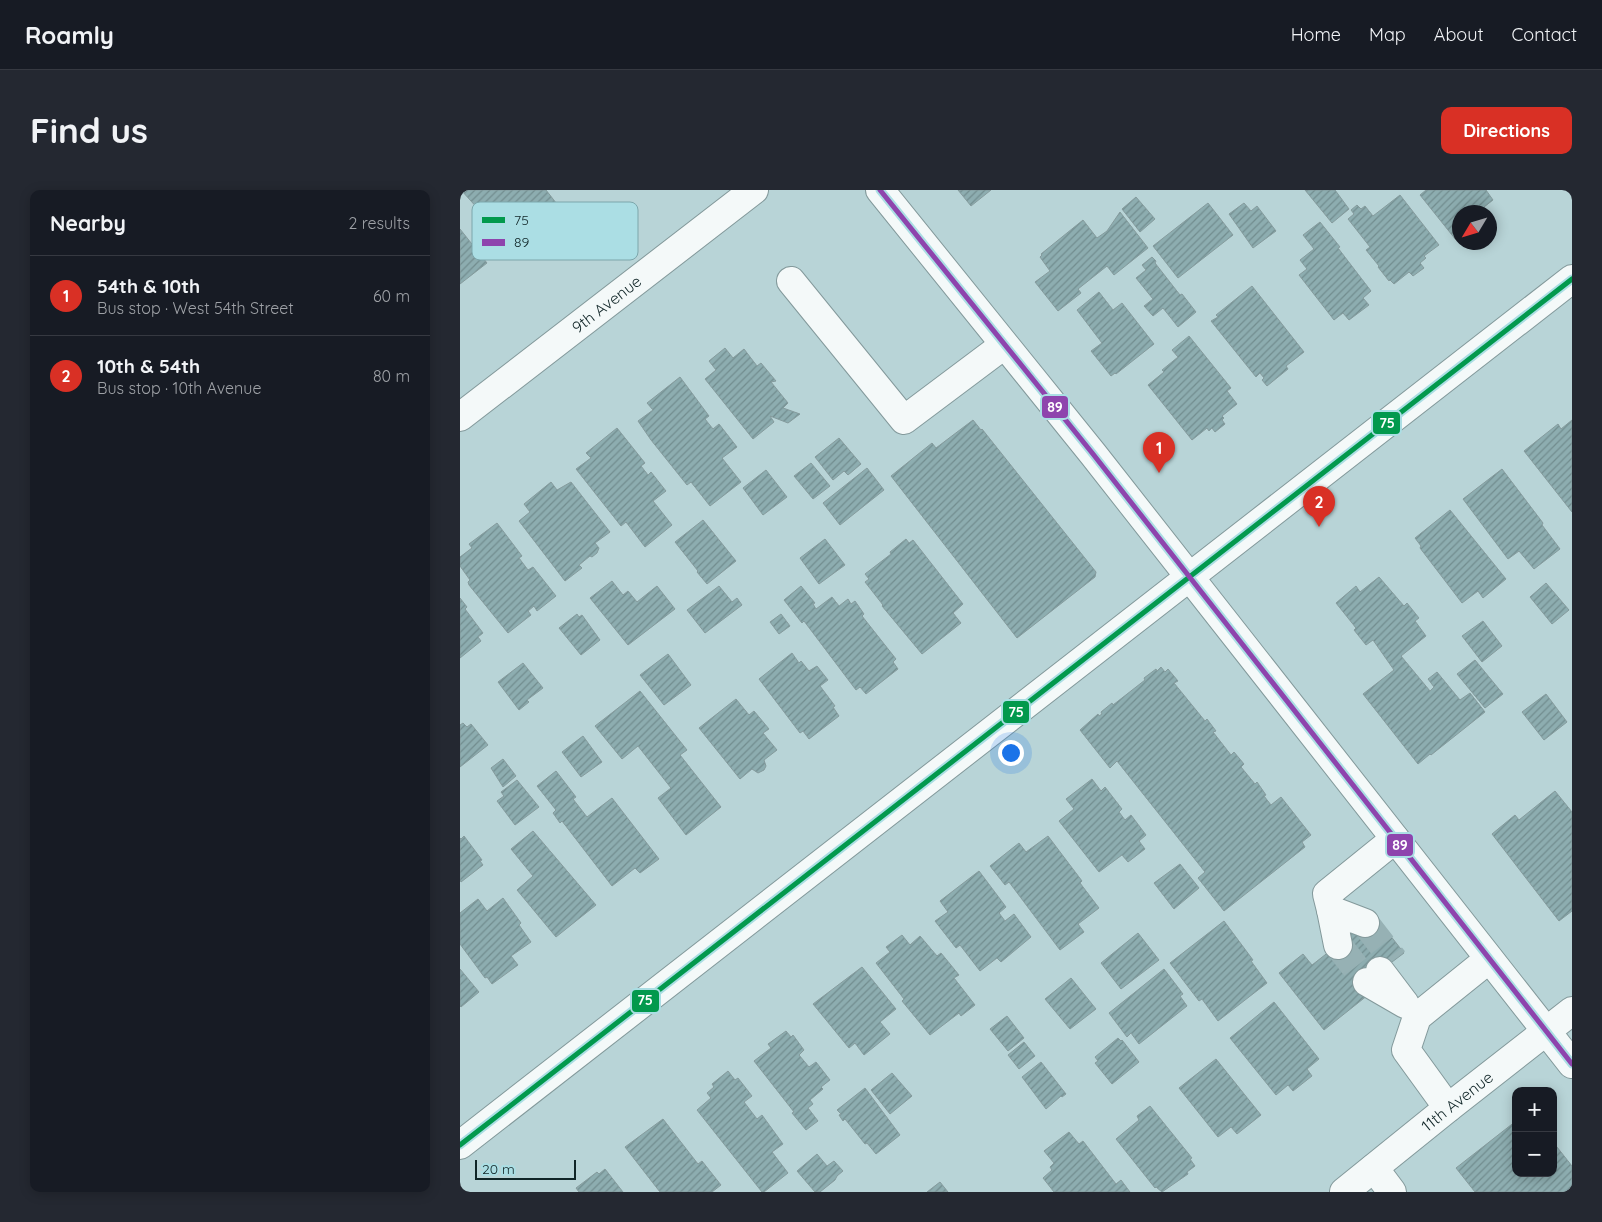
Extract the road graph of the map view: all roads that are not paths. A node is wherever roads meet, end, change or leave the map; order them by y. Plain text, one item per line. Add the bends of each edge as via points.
1 (754, 190) edge
2 (880, 190) edge
3 (1572, 279) edge
4 (791, 281) dead end
5 (1004, 345) junction
6 (460, 417) edge
7 (1189, 577) junction
8 (1395, 839) junction
9 (1351, 934) tunnel mouth
10 (1489, 959) junction
11 (1381, 971) tunnel mouth
12 (1411, 1011) junction
13 (1572, 1012) edge
14 (1546, 1032) junction
15 (1572, 1064) edge
16 (1448, 1108) junction
17 (460, 1145) edge
18 (1374, 1168) junction
19 (1344, 1192) edge
20 (1392, 1192) edge

1 - 6 street, 9th Avenue
2 - 5 street
3 - 7 street
4 - 5 street via 904,420
5 - 7 street
7 - 8 street
7 - 17 street
8 - 9 street via 1328,894 1331,910
8 - 10 street
10 - 12 street
10 - 14 street
11 - 12 street
12 - 16 street via 1406,1050
13 - 14 street, 11th Avenue
14 - 15 street
14 - 16 street, 11th Avenue
16 - 18 street, 11th Avenue
18 - 19 street, 11th Avenue
18 - 20 street

